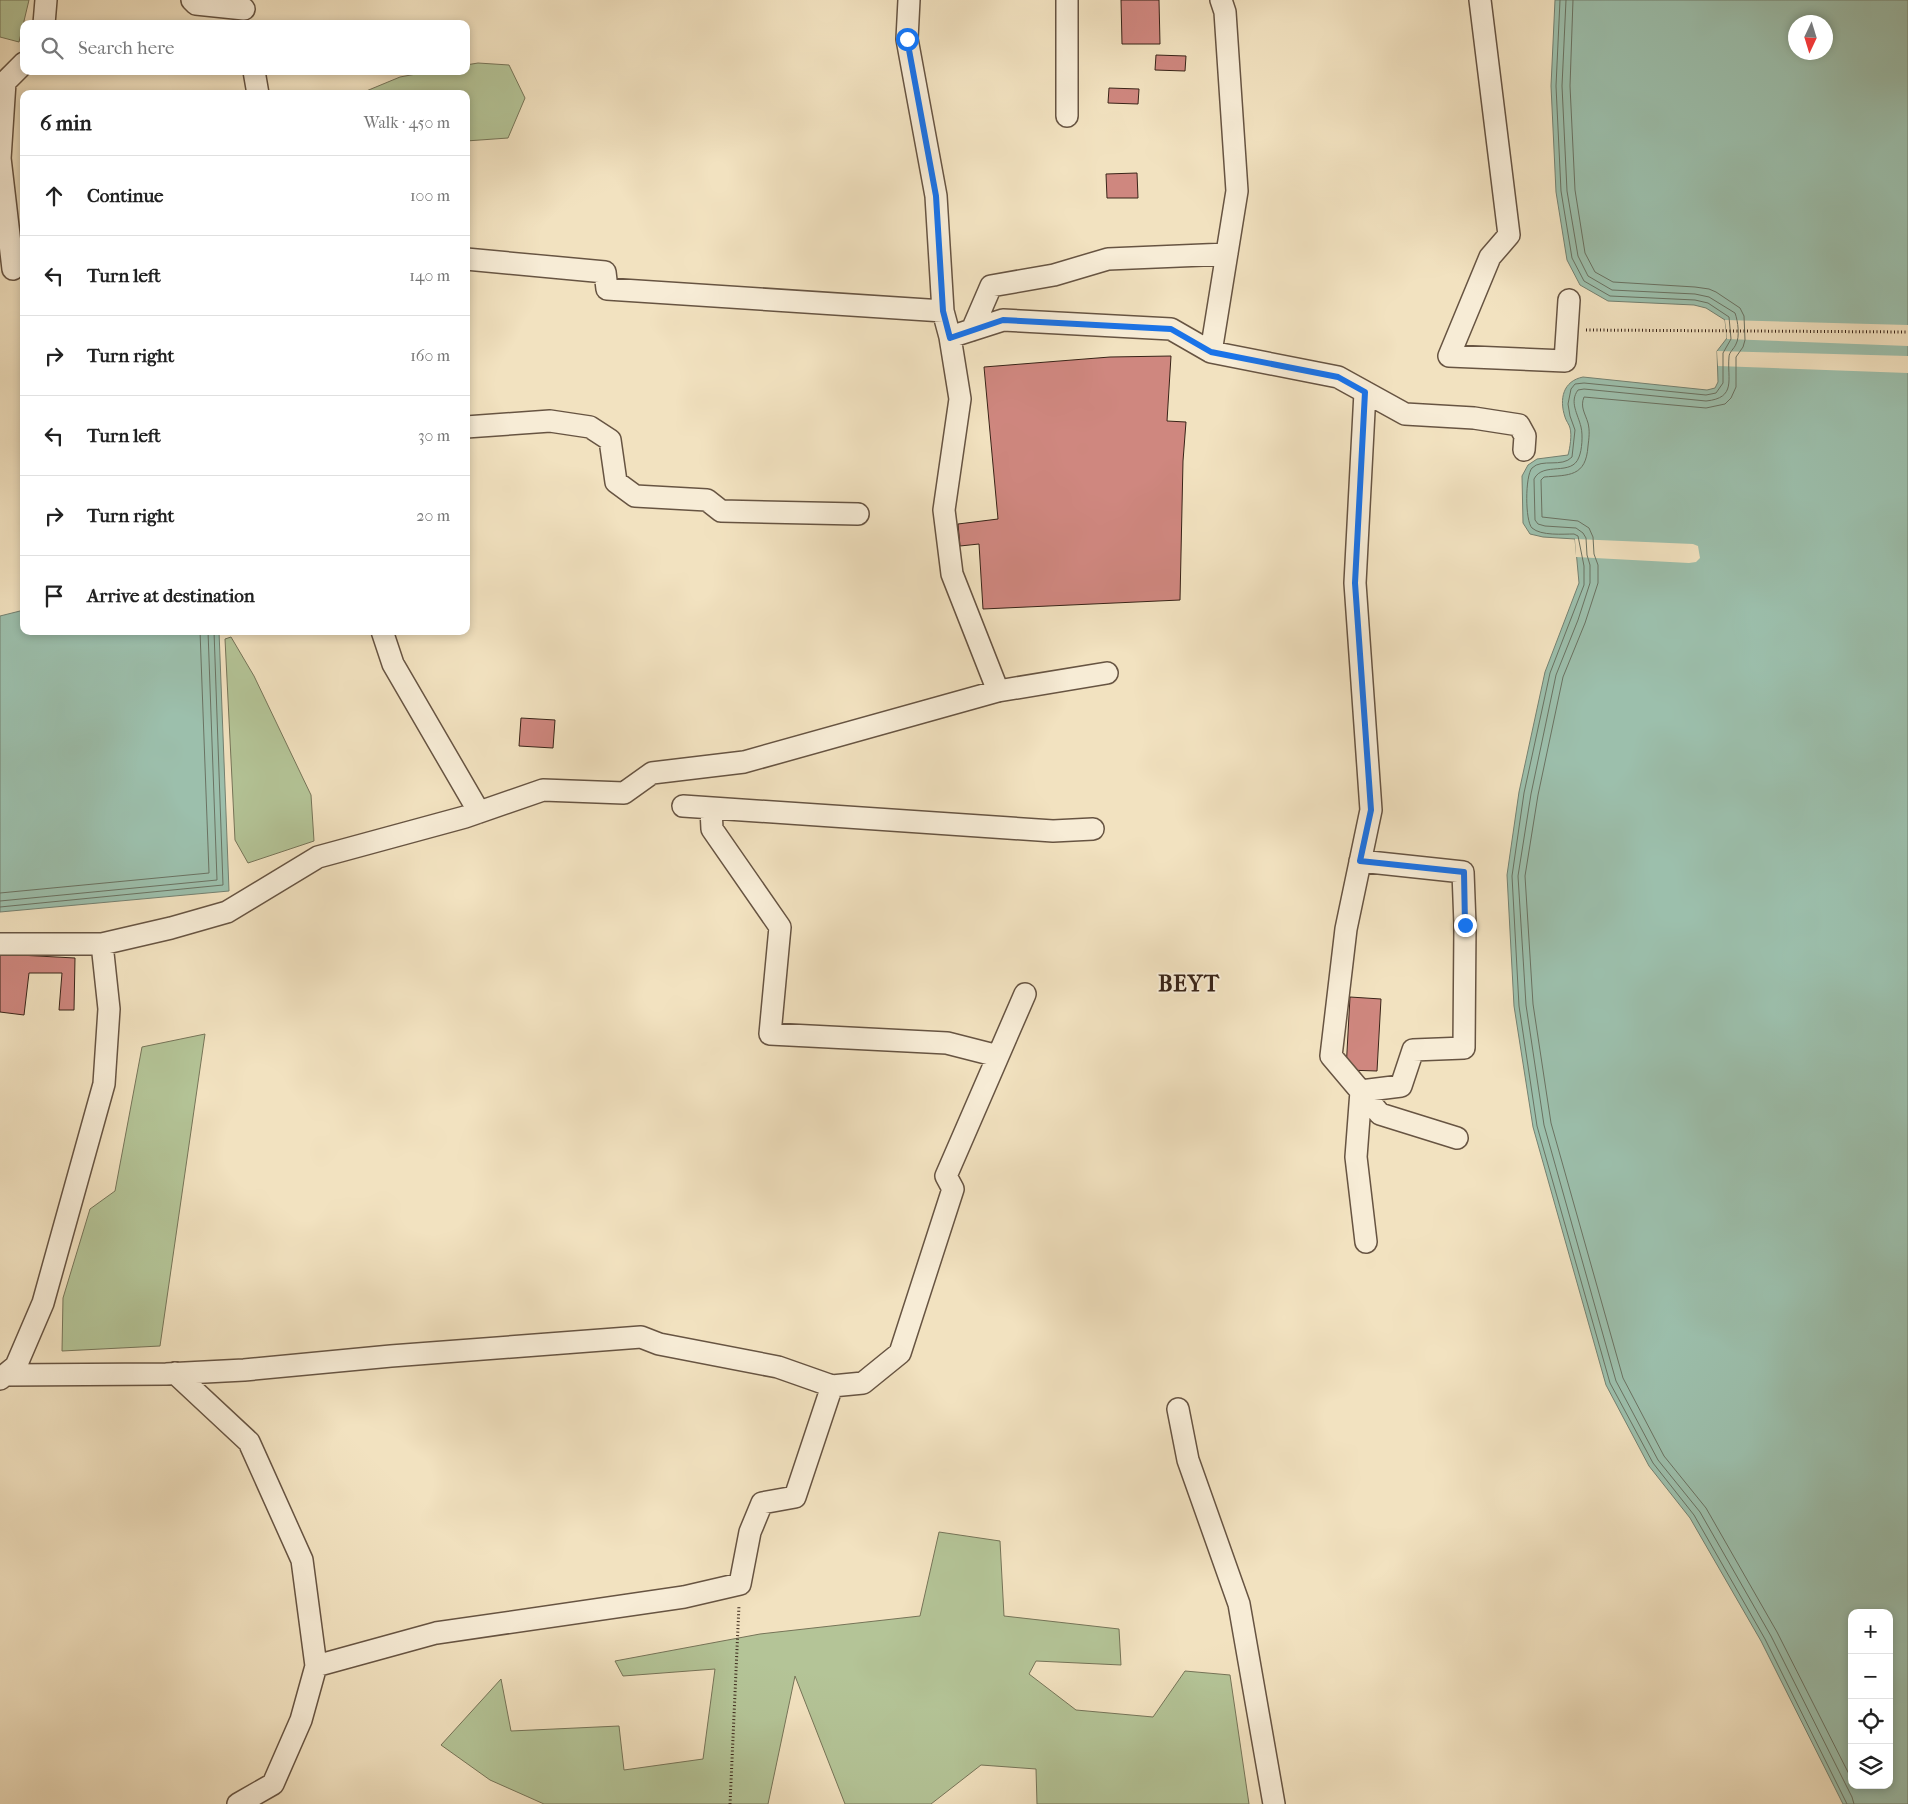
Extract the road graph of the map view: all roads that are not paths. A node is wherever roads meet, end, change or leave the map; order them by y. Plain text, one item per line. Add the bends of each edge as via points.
1 (46, 0) edge
2 (192, 0) edge
3 (909, 0) edge
4 (1067, 0) edge
5 (1222, 0) edge
6 (1480, 0) edge
7 (244, 11) edge
8 (44, 20) edge
9 (20, 66) edge
10 (255, 75) edge
11 (257, 90) edge
12 (1067, 116) dead end
13 (0, 158) edge
14 (1227, 254) junction
15 (470, 259) edge
16 (12, 269) edge
17 (1569, 300) dead end
18 (943, 311) junction
19 (972, 330) junction
20 (950, 338) junction
21 (1211, 352) junction
22 (1365, 392) junction
23 (470, 426) edge
24 (1524, 450) dead end
25 (858, 514) dead end
26 (383, 635) edge
27 (1107, 673) dead end
28 (998, 691) junction
29 (683, 806) dead end
30 (711, 809) junction
31 (479, 812) junction
32 (1093, 829) dead end
33 (1360, 861) junction
34 (0, 944) edge
35 (102, 944) junction
36 (1025, 994) dead end
37 (998, 1056) junction
38 (1361, 1091) junction
39 (1457, 1138) dead end
40 (1366, 1242) dead end
41 (175, 1373) junction
42 (2, 1377) edge
43 (832, 1386) junction
44 (1178, 1409) dead end
45 (316, 1666) junction
46 (238, 1804) edge
47 (1274, 1804) edge

1 - 8 street
2 - 7 street via 196,4
3 - 18 street via 907,39 936,196
4 - 12 street
5 - 14 street via 1237,191
6 - 17 street via 1509,235 1490,258 1449,356 1565,361
9 - 13 street via 6,82
10 - 11 street
13 - 16 street
14 - 19 street via 1108,259 1054,275 991,286
14 - 21 street
15 - 18 street via 605,272 607,289
18 - 20 street
19 - 20 street
19 - 21 street via 1003,320 1171,329
20 - 28 street via 960,399 944,510 952,574
21 - 22 street via 1338,377
22 - 24 street via 1405,414 1474,418 1519,425 1525,436
22 - 33 street via 1355,583 1371,810
23 - 25 street via 550,421 590,427 610,440 616,482 635,496 707,500 721,511
26 - 31 street via 393,664
27 - 28 street
28 - 31 street via 744,762 652,773 624,793 543,790
29 - 30 street
30 - 32 street via 1053,831
30 - 37 street via 712,829 780,927 770,1034 947,1043
31 - 35 street via 318,857 228,912
33 - 38 street via 1346,929 1331,1056
33 - 38 street via 1464,872 1465,925 1464,1048 1413,1050 1402,1086
34 - 35 street
35 - 42 street via 109,1009 104,1084 43,1303 16,1366
36 - 37 street
37 - 43 street via 946,1176 953,1189 900,1353 863,1382
38 - 39 street via 1380,1114
38 - 40 street via 1356,1157
41 - 42 street
41 - 43 street via 641,1337 659,1344 778,1367
41 - 45 street via 249,1442 302,1560
43 - 45 street via 795,1497 762,1503 750,1532 740,1584 684,1597 436,1633
44 - 47 street via 1188,1460 1239,1604
45 - 46 street via 301,1720 273,1784

